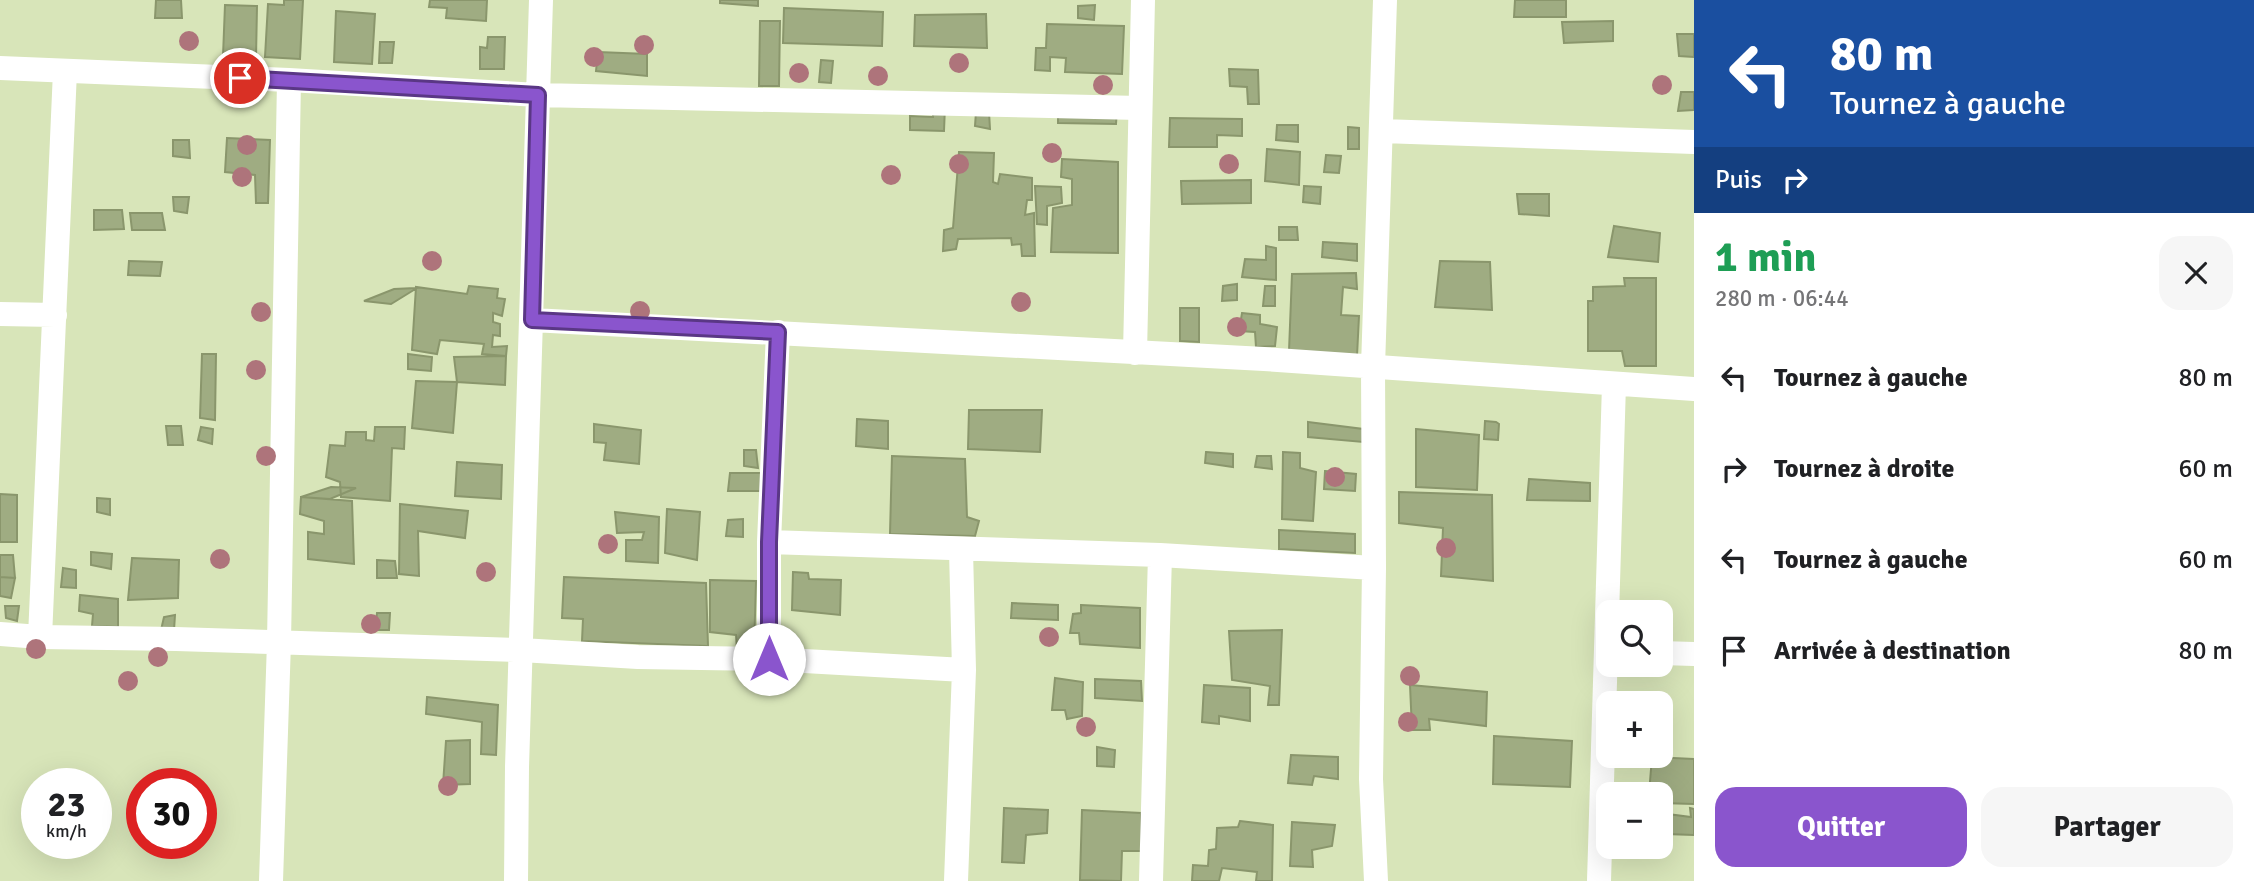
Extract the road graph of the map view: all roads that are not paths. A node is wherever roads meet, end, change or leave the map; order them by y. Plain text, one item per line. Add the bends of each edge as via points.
1 (541, 0) edge
2 (1143, 0) edge
3 (1385, 0) edge
4 (0, 68) edge
5 (65, 71) junction
6 (289, 80) junction
7 (538, 95) junction
8 (1140, 108) junction
9 (1382, 131) junction
10 (1694, 142) edge
11 (0, 314) edge
12 (55, 315) junction
13 (532, 320) junction
14 (778, 332) junction
15 (1135, 353) junction
16 (1373, 367) junction
17 (1614, 384) junction
18 (1694, 389) edge
19 (769, 542) junction
20 (961, 550) junction
21 (1160, 555) junction
22 (1374, 568) junction
23 (1608, 600) edge
24 (0, 634) edge
25 (40, 637) junction
26 (279, 642) junction
27 (521, 650) junction
28 (1673, 653) edge
29 (1694, 654) edge
30 (769, 659) junction
31 (964, 670) junction
32 (1606, 677) edge
33 (271, 881) edge
34 (516, 881) edge
35 (956, 881) edge
36 (1151, 881) edge
37 (1376, 881) edge
38 (1599, 881) edge

1 - 7 street
2 - 8 street
3 - 9 street
4 - 5 street
5 - 6 street
5 - 12 street
6 - 7 street
6 - 26 street
7 - 8 street
7 - 13 street
8 - 15 street
9 - 10 street
9 - 16 street
11 - 12 street
12 - 25 street
13 - 14 street
13 - 27 street
14 - 15 street
14 - 19 street
15 - 16 street
16 - 17 street
16 - 22 street
17 - 18 street
17 - 23 street
19 - 20 street
19 - 30 street
20 - 21 street
20 - 31 street
21 - 22 street
21 - 36 street
22 - 37 street via 1371,779
24 - 25 street
25 - 26 street
26 - 27 street
26 - 33 street
27 - 30 street
27 - 34 street
28 - 29 street
30 - 31 street
31 - 35 street
32 - 38 street

